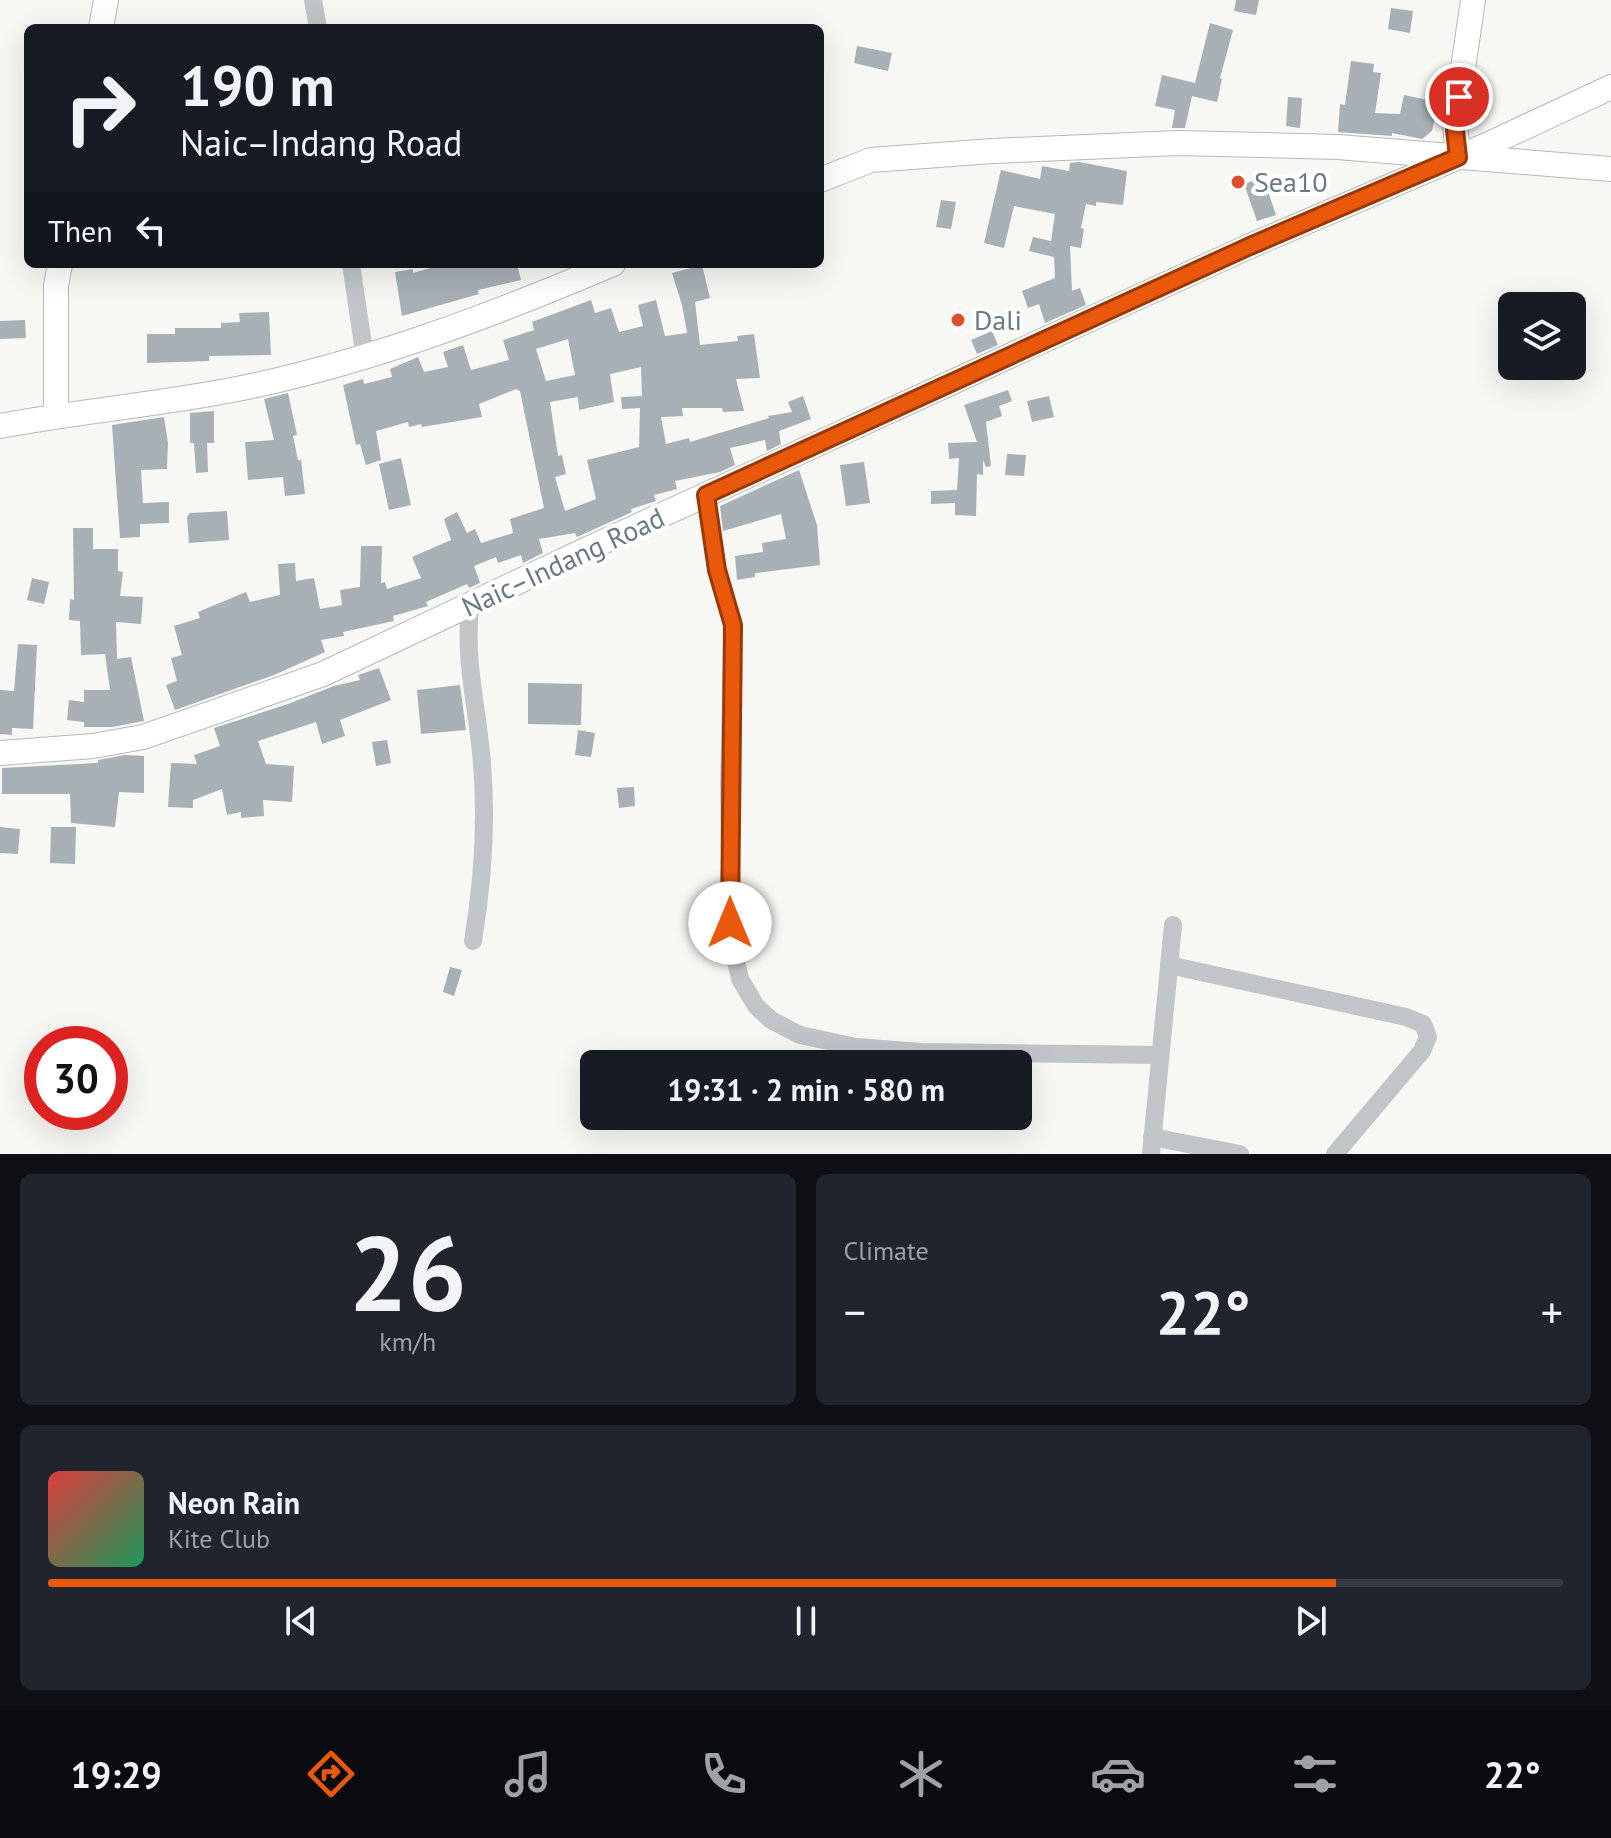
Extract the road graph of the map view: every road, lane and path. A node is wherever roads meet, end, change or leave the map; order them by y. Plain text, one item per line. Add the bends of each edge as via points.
1 (106, 0) edge
2 (313, 0) edge
3 (1473, 0) edge
4 (102, 24) edge
5 (317, 24) edge
6 (1611, 87) edge
7 (1458, 157) junction
8 (1611, 169) edge
9 (824, 178) edge
10 (59, 268) edge
11 (352, 268) edge
12 (603, 268) edge
13 (365, 358) junction
14 (56, 415) junction
15 (0, 426) edge
16 (706, 495) junction
17 (470, 607) junction
18 (0, 753) edge
19 (1173, 925) dead end
20 (473, 941) dead end
21 (1169, 965) junction
22 (1160, 1055) junction
23 (1151, 1146) edge
24 (1240, 1154) edge
25 (1335, 1154) edge

1 - 4 street
2 - 5 street
3 - 7 street via 1455,123
6 - 7 street, Naic–Indang Road
7 - 8 street
7 - 9 street via 1178,143 871,160
7 - 16 street, Naic–Indang Road via 1250,246
10 - 14 street
11 - 13 street
12 - 13 street
13 - 14 street via 186,399
14 - 15 street
16 - 17 street, Naic–Indang Road
16 - 22 street via 717,570 733,625 731,938 740,979 756,1006 800,1035 856,1047
17 - 18 street, Naic–Indang Road via 323,674 143,737
17 - 20 street via 466,643 482,764 484,871
19 - 21 street
21 - 22 street
21 - 25 street via 1423,1024 1428,1037 1422,1051
22 - 23 street
23 - 24 street

